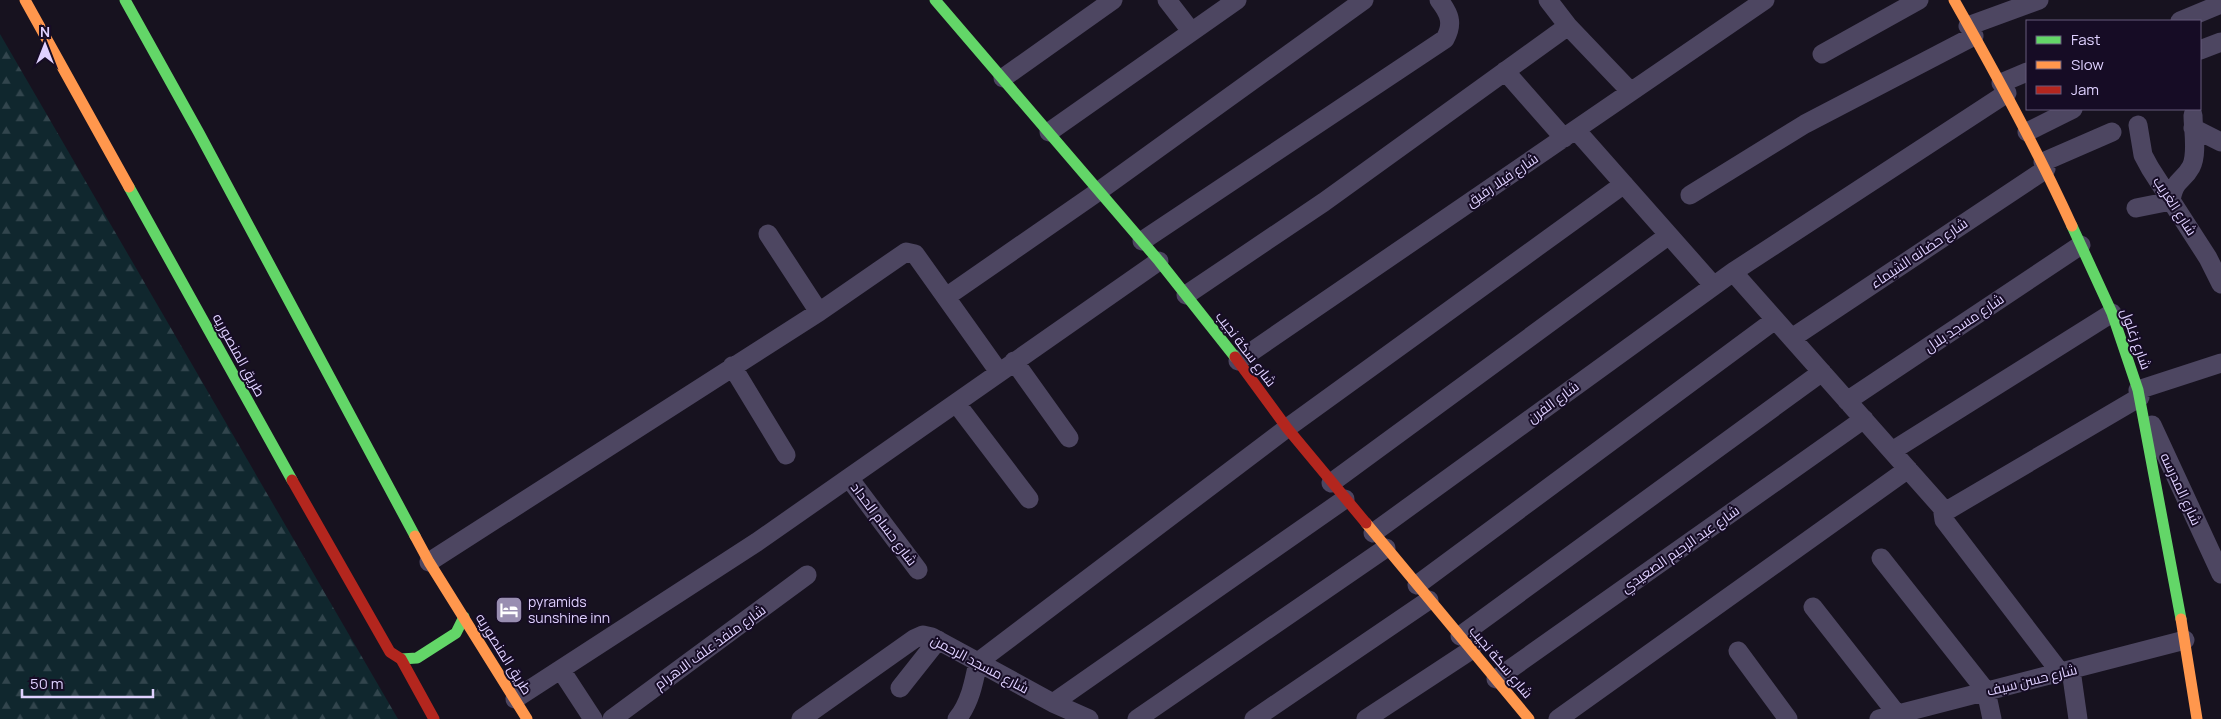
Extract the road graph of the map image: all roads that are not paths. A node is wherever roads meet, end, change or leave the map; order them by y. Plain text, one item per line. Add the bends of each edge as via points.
1 (25, 0) edge
2 (124, 0) edge
3 (1113, 0) edge
4 (1167, 0) edge
5 (1237, 0) edge
6 (1438, 0) edge
7 (1920, 0) edge
8 (1954, 0) edge
9 (2039, 0) edge
10 (938, 1) edge
11 (1550, 1) edge
12 (1760, 2) edge
13 (1353, 3) edge
14 (2221, 4) edge
15 (2182, 20) edge
16 (1568, 26) junction
17 (1191, 31) junction
18 (1971, 31) junction
19 (2221, 42) edge
20 (2201, 50) edge
21 (1822, 54) dead end
22 (1505, 71) junction
23 (2026, 73) edge
24 (1003, 78) junction
25 (2004, 88) junction
26 (1630, 92) junction
27 (2071, 110) edge
28 (2138, 125) dead end
29 (1049, 132) junction
30 (2027, 132) junction
31 (2112, 132) dead end
32 (1570, 134) junction
33 (2221, 142) edge
34 (2044, 165) junction
35 (1624, 184) junction
36 (1100, 191) junction
37 (1690, 195) dead end
38 (2171, 201) junction
39 (2136, 208) dead end
40 (768, 234) dead end
41 (1669, 235) junction
42 (1142, 241) junction
43 (2081, 246) junction
44 (1158, 261) junction
45 (2219, 270) edge
46 (1733, 272) junction
47 (1713, 286) junction
48 (1186, 295) junction
49 (946, 297) junction
50 (819, 312) junction
51 (2112, 313) junction
52 (1776, 320) junction
53 (1792, 338) junction
54 (1238, 360) junction
55 (2221, 363) edge
56 (732, 366) junction
57 (1007, 366) junction
58 (1822, 372) junction
59 (2140, 397) junction
60 (1847, 401) junction
61 (956, 403) junction
62 (1864, 419) junction
63 (1286, 428) junction
64 (1069, 438) dead end
65 (1892, 451) junction
66 (786, 455) dead end
67 (1908, 469) junction
68 (849, 478) junction
69 (1331, 483) junction
70 (1029, 499) dead end
71 (1345, 499) junction
72 (1945, 511) junction
73 (1373, 533) junction
74 (1386, 548) junction
75 (1881, 558) dead end
76 (429, 562) junction
77 (918, 570) dead end
78 (2221, 574) edge
79 (807, 575) dead end
80 (1417, 585) junction
81 (1429, 600) junction
82 (1812, 607) dead end
83 (464, 617) junction
84 (938, 640) junction
85 (2185, 640) junction
86 (1465, 643) junction
87 (1738, 651) dead end
88 (401, 658) junction
89 (978, 662) junction
90 (561, 670) junction
91 (2066, 671) junction
92 (1496, 679) junction
93 (900, 688) dead end
94 (1986, 691) junction
95 (515, 699) junction
96 (1052, 703) junction
97 (424, 710) edge
98 (824, 712) edge
99 (1074, 715) edge
100 (1888, 717) edge
101 (434, 719) edge
102 (527, 719) edge
103 (593, 719) edge
104 (612, 719) edge
105 (802, 719) edge
106 (957, 719) edge
107 (1089, 719) edge
108 (1137, 719) edge
109 (1254, 719) edge
110 (1366, 719) edge
111 (1529, 719) edge
112 (1558, 719) edge
113 (1788, 719) edge
114 (1992, 719) edge
115 (2078, 719) edge
116 (2197, 719) edge

1 - 88 main road, طريق المنصوريه via 344,574 390,652
2 - 76 main road, طريق المنصوريه via 204,141
3 - 24 street
4 - 17 street
5 - 17 street
6 - 42 street via 1451,22 1445,38
7 - 21 street
8 - 18 main road, شارع زغلول
9 - 18 street
10 - 24 main road, شارع سكة نجيب
11 - 16 street
12 - 26 street, شارع فيلا رفيق
13 - 36 street
14 - 15 street
16 - 22 street
16 - 26 street
17 - 29 street
18 - 25 main road, شارع زغلول
18 - 37 street via 1805,124
19 - 20 street
22 - 32 street
22 - 48 street via 1324,202
23 - 25 street, شارع الفرن
24 - 29 main road, شارع سكة نجيب
25 - 30 main road, شارع زغلول
25 - 46 street, شارع الفرن
26 - 32 street, شارع فيلا رفيق
27 - 30 street
28 - 38 street, شارع الغريب via 2144,155
29 - 36 main road, شارع سكة نجيب
30 - 34 main road, شارع زغلول
31 - 34 street, شارع حضانه الشيماء
32 - 35 street
32 - 54 street, شارع فيلا رفيق
33 - 38 street via 2193,122 2194,161 2172,190
34 - 43 main road, شارع زغلول
34 - 53 street, شارع حضانه الشيماء
35 - 41 street
35 - 63 street
36 - 42 main road, شارع سكة نجيب
36 - 49 street
38 - 39 street
38 - 45 street, شارع الغريب
40 - 50 street
41 - 47 street
41 - 69 street
42 - 44 main road, شارع سكة نجيب
43 - 51 main road, شارع زغلول
43 - 60 street, شارع مسجد بلال
44 - 48 main road, شارع سكة نجيب
44 - 57 street
46 - 47 street, شارع الفرن
46 - 52 street
47 - 73 street, شارع الفرن
48 - 54 main road, شارع سكة نجيب
49 - 50 street via 915,254 906,252
49 - 57 street
50 - 56 street
51 - 59 main road, شارع زغلول
51 - 65 street
52 - 53 street
52 - 80 street
53 - 58 street
54 - 63 main road, شارع سكة نجيب
55 - 59 street
56 - 66 street
56 - 76 street
57 - 61 street
57 - 64 street
58 - 60 street
58 - 86 street
59 - 72 street
59 - 78 street, شارع المدرسه
59 - 85 main road, شارع زغلول
60 - 62 street
61 - 68 street
61 - 70 street
62 - 65 street
62 - 92 street, شارع عبد الرحيم الصعيدي
63 - 69 main road, شارع سكة نجيب
63 - 89 street
65 - 67 street
67 - 72 street
67 - 112 street
68 - 77 street, شارع حسام الحداد
68 - 90 street
69 - 71 main road, شارع سكة نجيب
71 - 73 main road, شارع سكة نجيب
71 - 96 street
72 - 91 street via 1944,520
73 - 74 main road, شارع سكة نجيب
74 - 80 main road, شارع سكة نجيب
74 - 108 street
75 - 94 street
76 - 83 main road, طريق المنصوريه
79 - 104 street, شارع منفذ علف الاهرام
80 - 81 main road, شارع سكة نجيب
81 - 86 main road, شارع سكة نجيب
81 - 109 street
82 - 100 street
83 - 88 main road via 456,633 417,658
83 - 95 main road, طريق المنصوريه
84 - 89 street, شارع مسجد الرحمن
84 - 93 street
84 - 98 street, شارع مسجد الرحمن via 928,636 914,638
85 - 91 street, شارع حسن سيف
85 - 116 main road, شارع زغلول
86 - 92 main road, شارع سكة نجيب
86 - 110 street
87 - 113 street
88 - 97 main road, طريق المنصوريه
89 - 96 street, شارع مسجد الرحمن
89 - 106 street via 970,695
90 - 95 street
90 - 103 street
91 - 94 street, شارع حسن سيف
91 - 115 street
92 - 111 main road, شارع سكة نجيب
94 - 100 street, شارع حسن سيف
94 - 114 street
95 - 102 main road, طريق المنصوريه
96 - 99 street, شارع مسجد الرحمن
97 - 101 main road, طريق المنصوريه
98 - 105 street, شارع مسجد الرحمن
99 - 107 street, شارع مسجد الرحمن

